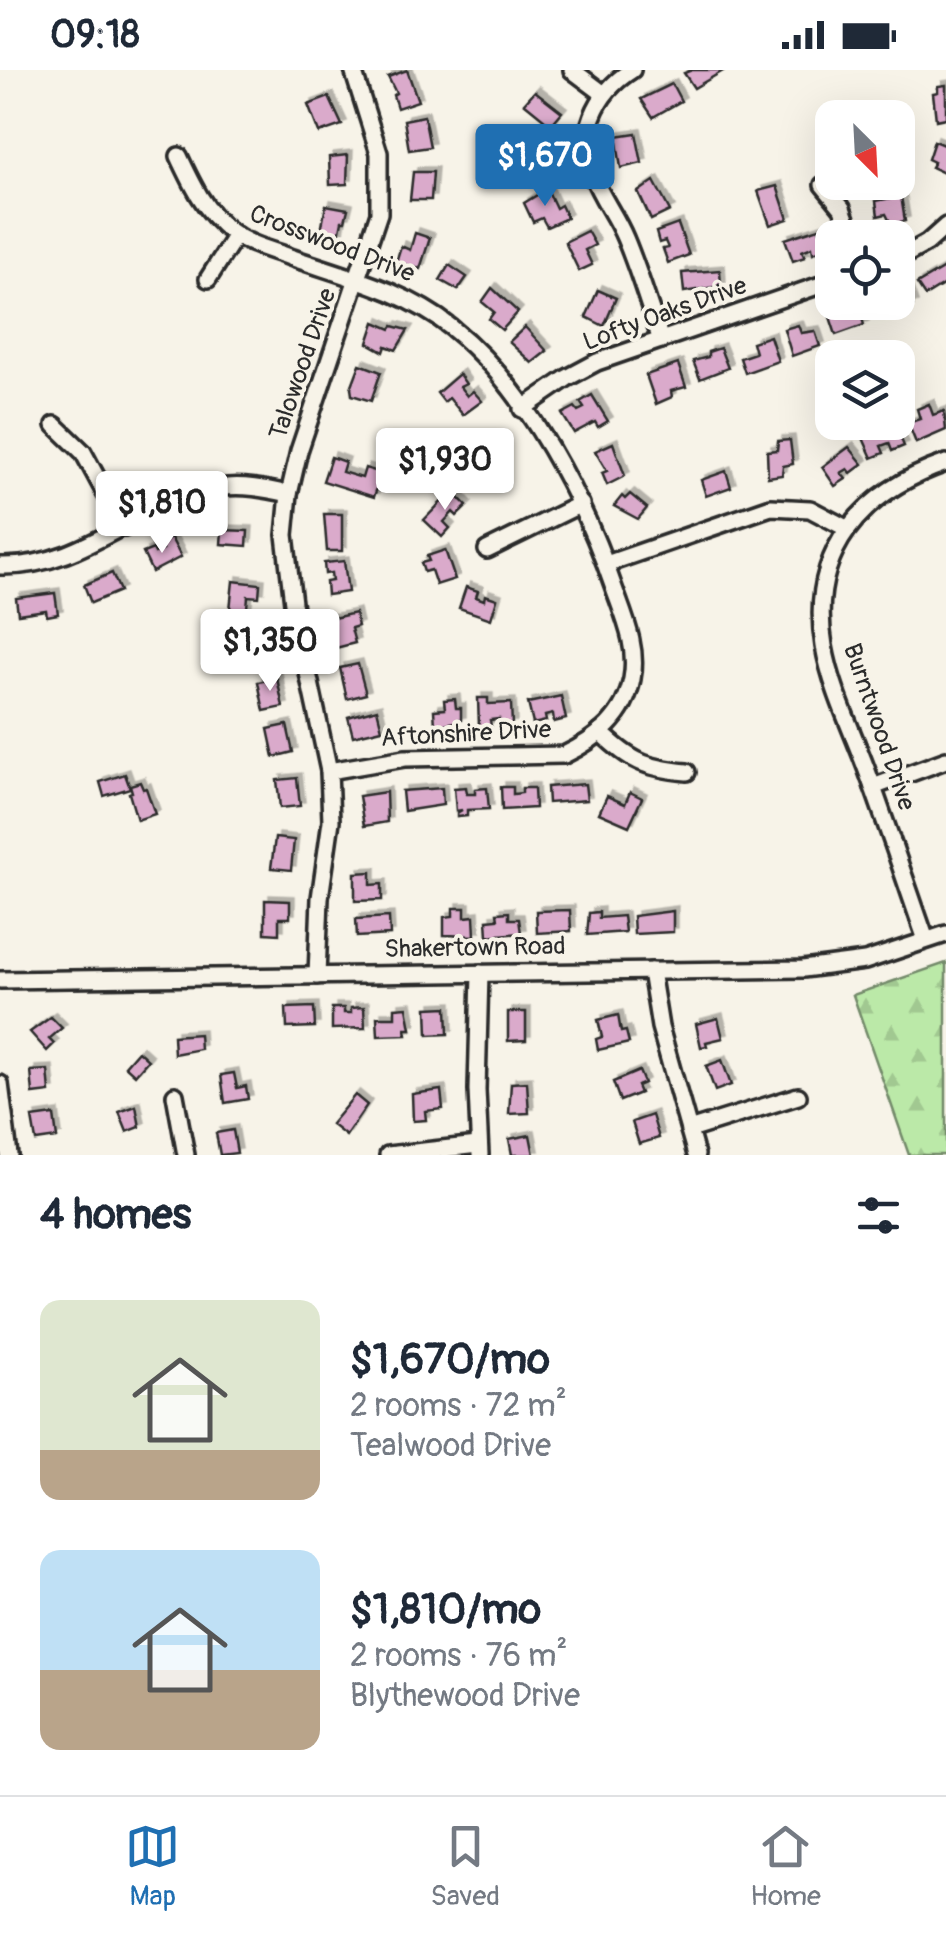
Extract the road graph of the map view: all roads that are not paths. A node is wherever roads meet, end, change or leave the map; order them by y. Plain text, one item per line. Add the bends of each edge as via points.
1 (353, 70) edge
2 (572, 70) edge
3 (632, 70) edge
4 (604, 94) junction
5 (179, 156) dead end
6 (946, 226) edge
7 (236, 236) junction
8 (915, 249) edge
9 (208, 279) dead end
10 (358, 280) junction
11 (815, 288) edge
12 (661, 340) junction
13 (522, 409) junction
14 (54, 424) dead end
15 (946, 462) edge
16 (289, 494) junction
17 (581, 504) junction
18 (124, 528) junction
19 (846, 528) junction
20 (488, 550) dead end
21 (606, 564) junction
22 (0, 566) edge
23 (600, 732) junction
24 (946, 760) edge
25 (328, 771) junction
26 (687, 772) dead end
27 (873, 787) junction
28 (946, 934) edge
29 (926, 940) junction
30 (651, 971) junction
31 (480, 973) junction
32 (317, 976) junction
33 (0, 980) edge
34 (0, 1084) edge
35 (176, 1095) dead end
36 (798, 1096) dead end
37 (1, 1098) edge
38 (690, 1130) junction
39 (479, 1150) edge
40 (9, 1155) edge
41 (186, 1155) edge
42 (388, 1155) edge
43 (696, 1155) edge

1 - 10 street, Talowood Drive via 375,133 382,183
2 - 4 street
3 - 4 street
4 - 12 street via 589,127 589,164 626,240
5 - 7 street, Crosswood Drive via 206,206
6 - 8 street
7 - 9 street
7 - 10 street, Crosswood Drive
10 - 13 street, Crosswood Drive via 404,298 453,329
10 - 16 street, Talowood Drive
11 - 12 street, Lofty Oaks Drive
12 - 13 street, Lofty Oaks Drive via 584,368
13 - 17 street, Crosswood Drive
14 - 18 street via 83,452
15 - 19 street via 898,482
16 - 18 street via 217,488 180,498
16 - 25 street, Talowood Drive via 287,564
17 - 20 street
17 - 21 street, Crosswood Drive
18 - 22 street via 64,558
19 - 21 street via 810,510 771,507
19 - 27 street, Burntwood Drive via 825,585 822,633
21 - 23 street, Crosswood Drive via 634,664 624,703
23 - 25 street, Aftonshire Drive via 564,754 405,758
23 - 26 street via 639,764
24 - 27 street
25 - 32 street, Talowood Drive via 331,821
27 - 29 street, Burntwood Drive
28 - 29 street, Shakertown Road
29 - 30 street, Shakertown Road via 825,968
30 - 31 street, Shakertown Road
30 - 38 street
31 - 32 street, Shakertown Road
31 - 39 street
32 - 33 street, Shakertown Road
34 - 37 street
35 - 41 street
36 - 38 street
37 - 40 street
38 - 43 street
39 - 42 street

